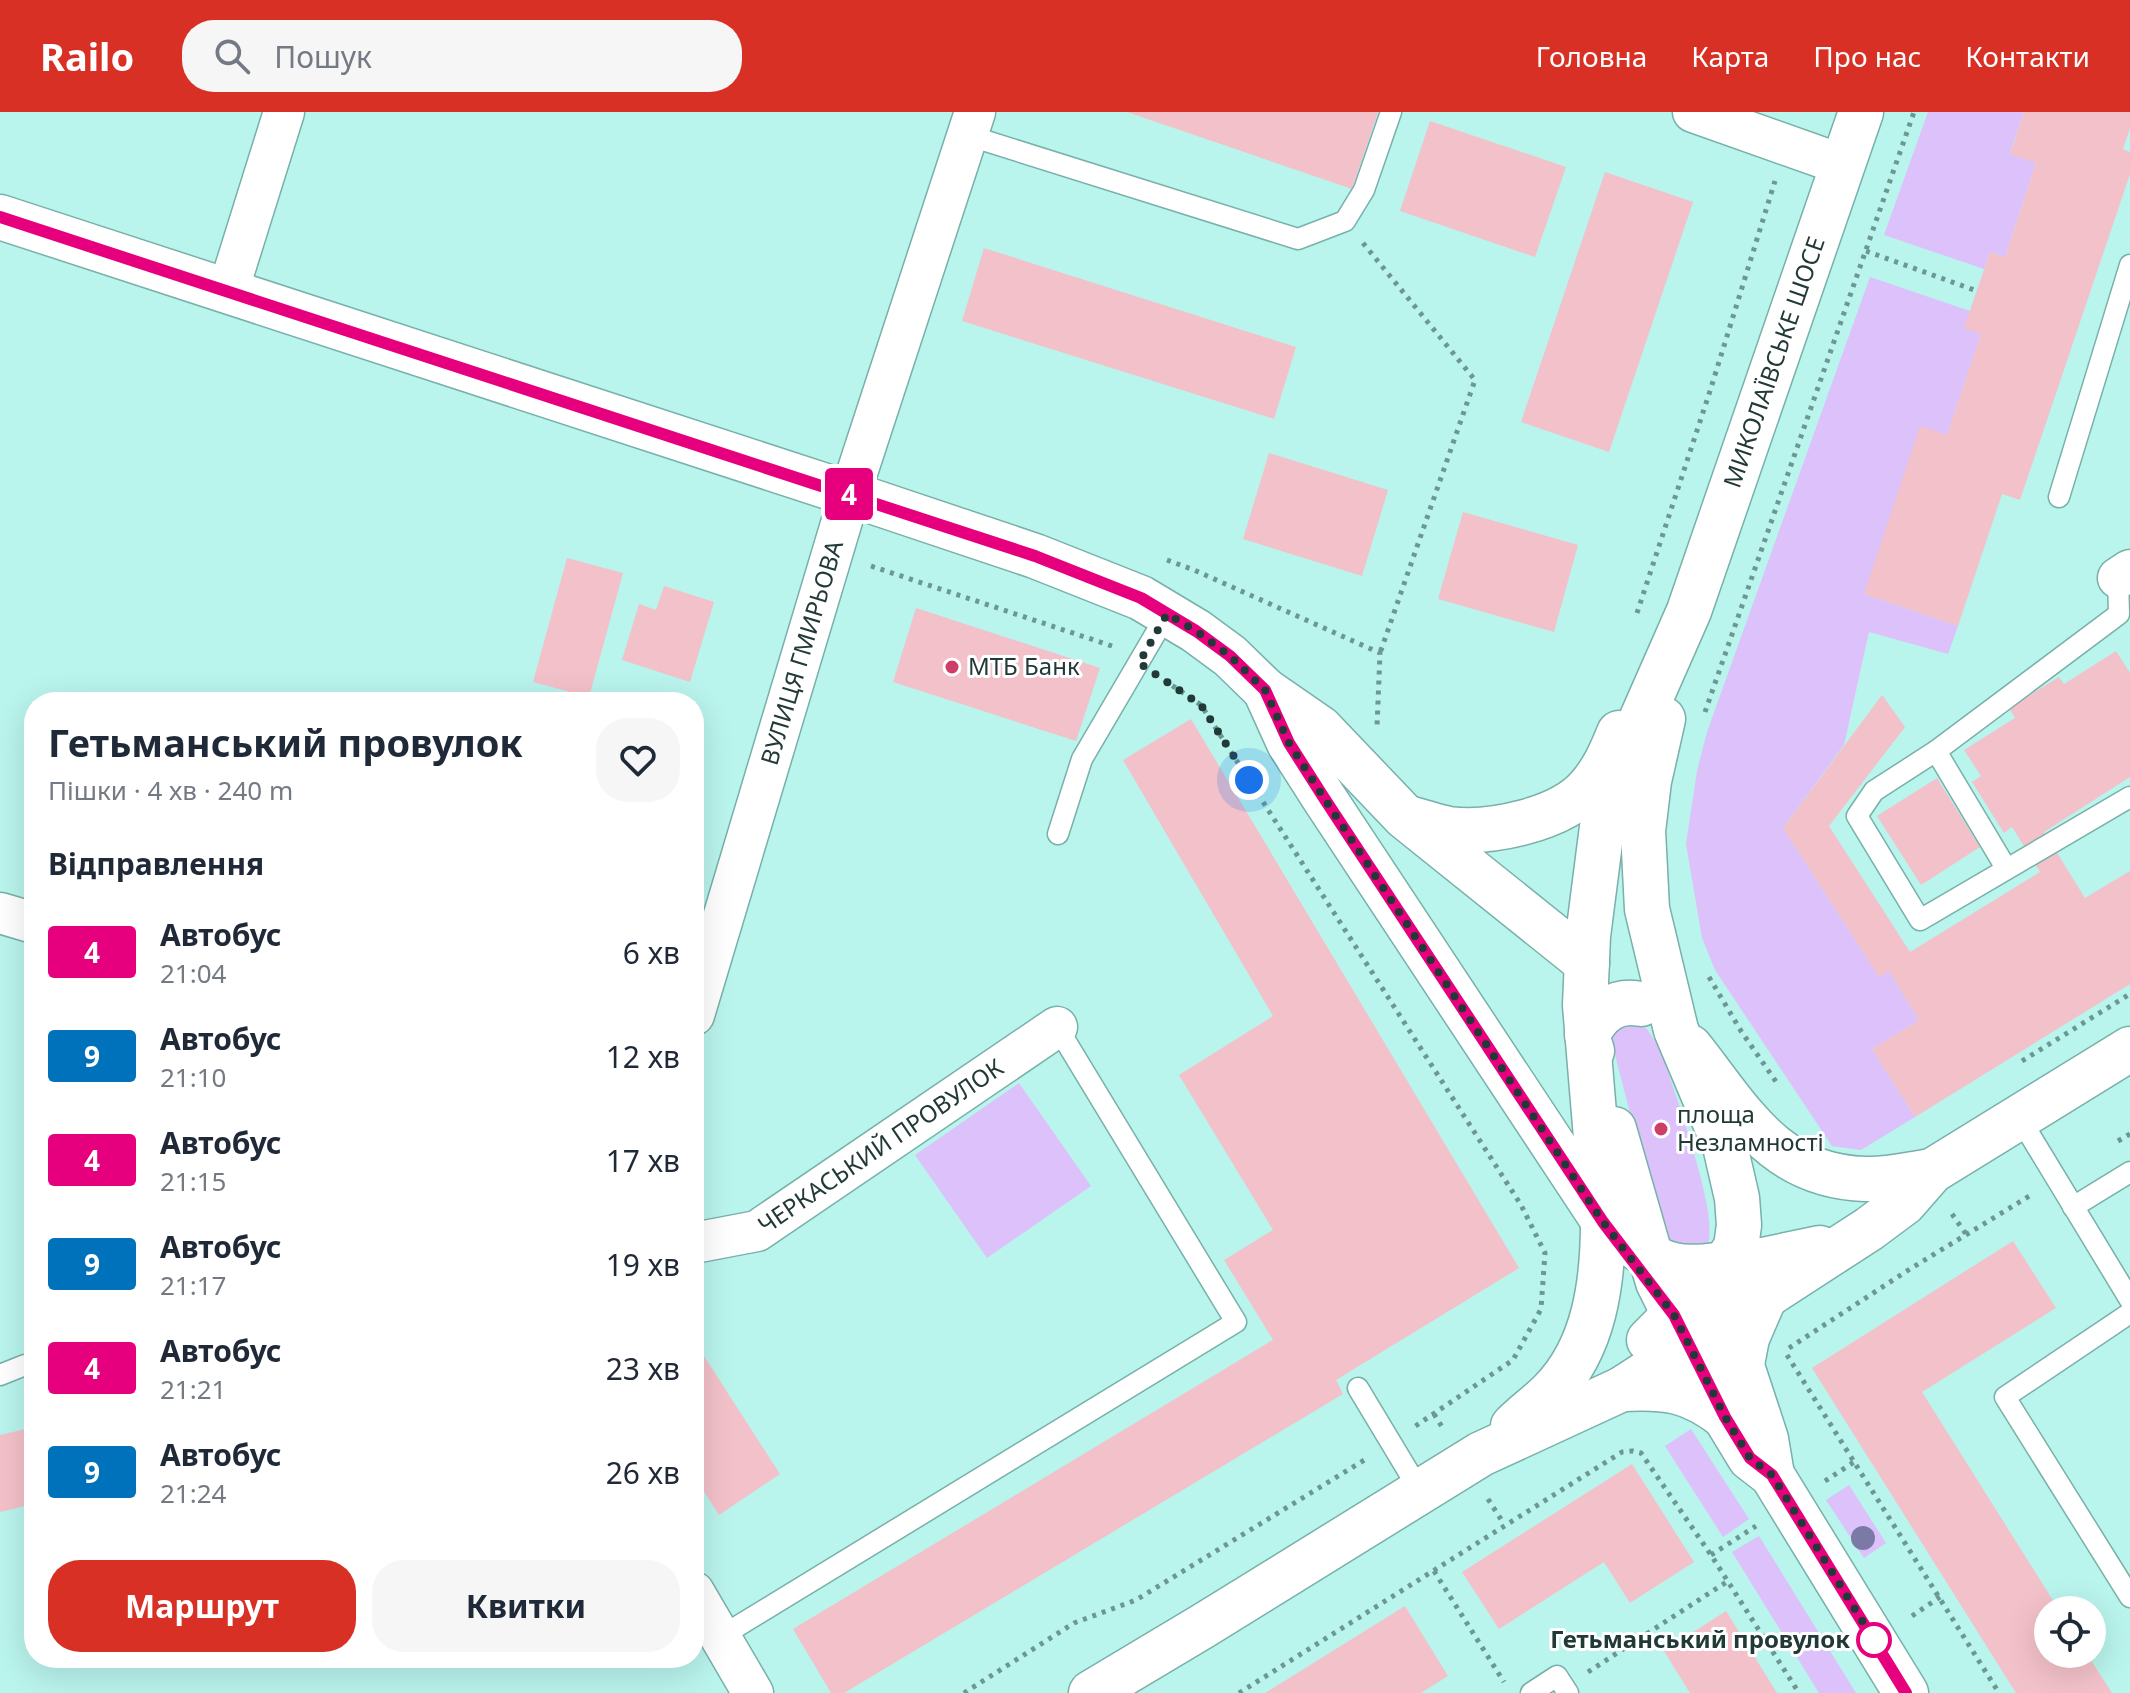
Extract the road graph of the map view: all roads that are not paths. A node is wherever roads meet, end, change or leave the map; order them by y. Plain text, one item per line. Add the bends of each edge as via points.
1 (284, 112) edge
2 (1391, 112) edge
3 (1693, 112) edge
4 (1861, 112) edge
5 (971, 124) edge
6 (1843, 165) junction
7 (0, 217) edge
8 (2130, 265) edge
9 (228, 291) junction
10 (850, 494) junction
11 (2059, 497) dead end
12 (2124, 598) edge
13 (1689, 611) junction
14 (1167, 614) junction
15 (1265, 690) junction
16 (1936, 751) junction
17 (2130, 797) edge
18 (1405, 817) junction
19 (1058, 834) dead end
20 (2006, 868) junction
21 (0, 913) edge
22 (24, 920) edge
23 (1587, 963) junction
24 (704, 982) edge
25 (1641, 1004) junction
26 (1057, 1027) joint
27 (1676, 1030) junction
28 (1587, 1035) junction
29 (2130, 1049) edge
30 (2019, 1117) junction
31 (1932, 1171) junction
32 (2130, 1172) edge
33 (2073, 1207) junction
34 (1603, 1222) junction
35 (1853, 1239) junction
36 (704, 1241) edge
37 (1650, 1254) junction
38 (1725, 1264) junction
39 (1766, 1294) junction
40 (2130, 1300) edge
41 (2130, 1313) edge
42 (1730, 1317) junction
43 (1681, 1330) junction
44 (24, 1365) edge
45 (0, 1375) edge
46 (1358, 1388) dead end
47 (1622, 1389) junction
48 (1739, 1392) junction
49 (1553, 1406) junction
50 (1420, 1491) junction
51 (2130, 1597) edge
52 (704, 1609) edge
53 (720, 1637) junction
54 (1566, 1690) edge
55 (753, 1693) edge
56 (1091, 1693) edge
57 (1531, 1693) edge
58 (1906, 1693) edge

1 - 9 street
2 - 5 lane via 1364,190 1345,221 1298,239
3 - 6 street
4 - 6 street, МИКОЛАЇВСЬКЕ ШОСЕ
5 - 10 street, ВУЛИЦЯ ГМИРЬОВА
6 - 13 street, МИКОЛАЇВСЬКЕ ШОСЕ
7 - 9 street
8 - 11 lane
9 - 10 street
10 - 14 street via 1035,556 1141,598
10 - 24 street, ВУЛИЦЯ ГМИРЬОВА
12 - 16 lane
13 - 18 street via 1653,649 1608,761 1567,805 1521,822 1471,830
13 - 23 street via 1619,770 1597,858
13 - 27 street via 1649,781 1643,831 1647,909
14 - 15 street via 1230,656
14 - 19 lane via 1082,759
15 - 18 street via 1320,728
15 - 34 street via 1289,743
16 - 20 lane
16 - 20 lane via 1874,791 1857,816 1920,920
17 - 20 lane
18 - 23 street
21 - 22 street
23 - 25 street
23 - 28 street
25 - 27 street
25 - 28 street via 1629,1002 1604,1011
26 - 36 street, ЧЕРКАСЬКИЙ ПРОВУЛОК via 757,1231
26 - 53 lane via 1236,1322
27 - 31 street via 1759,1135 1806,1168 1865,1179
27 - 38 street via 1725,1146 1737,1198 1736,1247
28 - 34 street
28 - 37 street
29 - 30 street
30 - 31 street
30 - 33 lane
31 - 35 street via 1904,1203
32 - 33 lane
33 - 40 lane
34 - 37 street
34 - 43 street
34 - 49 street via 1594,1315
35 - 38 street via 1805,1253
35 - 39 street
37 - 38 street via 1678,1266
37 - 43 street
38 - 42 street
38 - 43 street
39 - 42 street
39 - 48 street via 1747,1338
41 - 51 lane via 2005,1397
42 - 43 street
42 - 48 street
43 - 47 street
43 - 48 street
43 - 49 street
44 - 45 lane
46 - 50 lane
47 - 48 street via 1672,1389 1706,1402
47 - 49 street
48 - 58 street via 1766,1439 1772,1475
49 - 50 street
50 - 56 street
52 - 53 street
53 - 55 street
54 - 57 lane via 1557,1676

